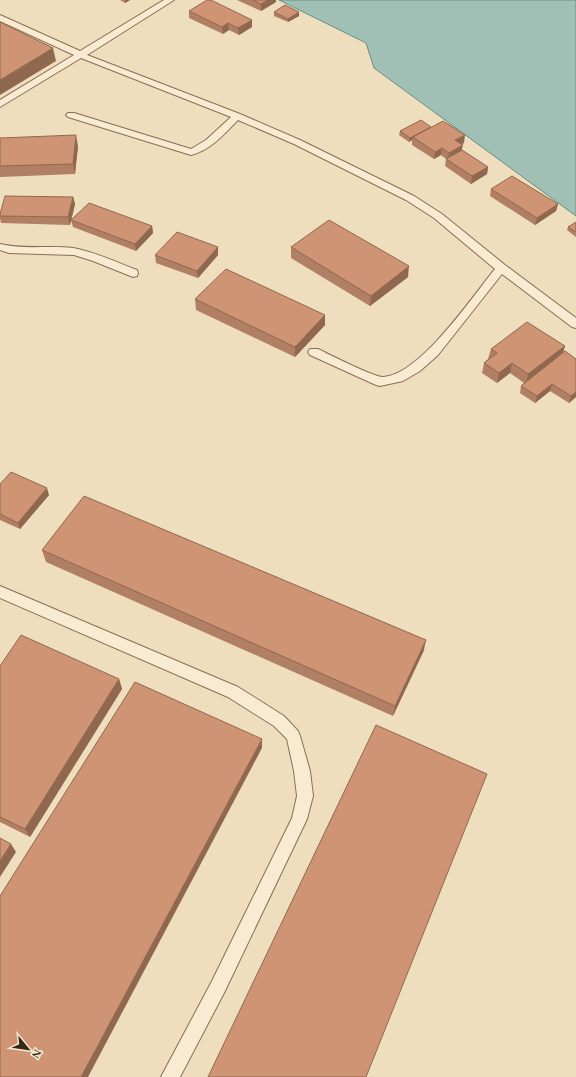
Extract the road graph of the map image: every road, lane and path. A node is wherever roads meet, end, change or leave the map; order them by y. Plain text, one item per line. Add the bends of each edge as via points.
1 (170, 0) edge
2 (0, 18) edge
3 (80, 55) junction
4 (0, 104) edge
5 (71, 115) dead end
6 (237, 116) junction
7 (0, 247) edge
8 (501, 268) junction
9 (133, 273) dead end
10 (576, 324) edge
11 (314, 352) dead end
12 (2, 596) edge
13 (170, 1077) edge

1 - 3 lane
2 - 3 lane
3 - 4 lane
3 - 6 lane
5 - 6 lane via 191,152 204,147
6 - 8 lane via 297,142 424,206
7 - 9 lane via 21,252 73,252
8 - 10 lane
8 - 11 lane via 434,352 416,368 399,378 380,382
12 - 13 lane via 233,692 279,721 294,736 305,796 299,819 218,987

